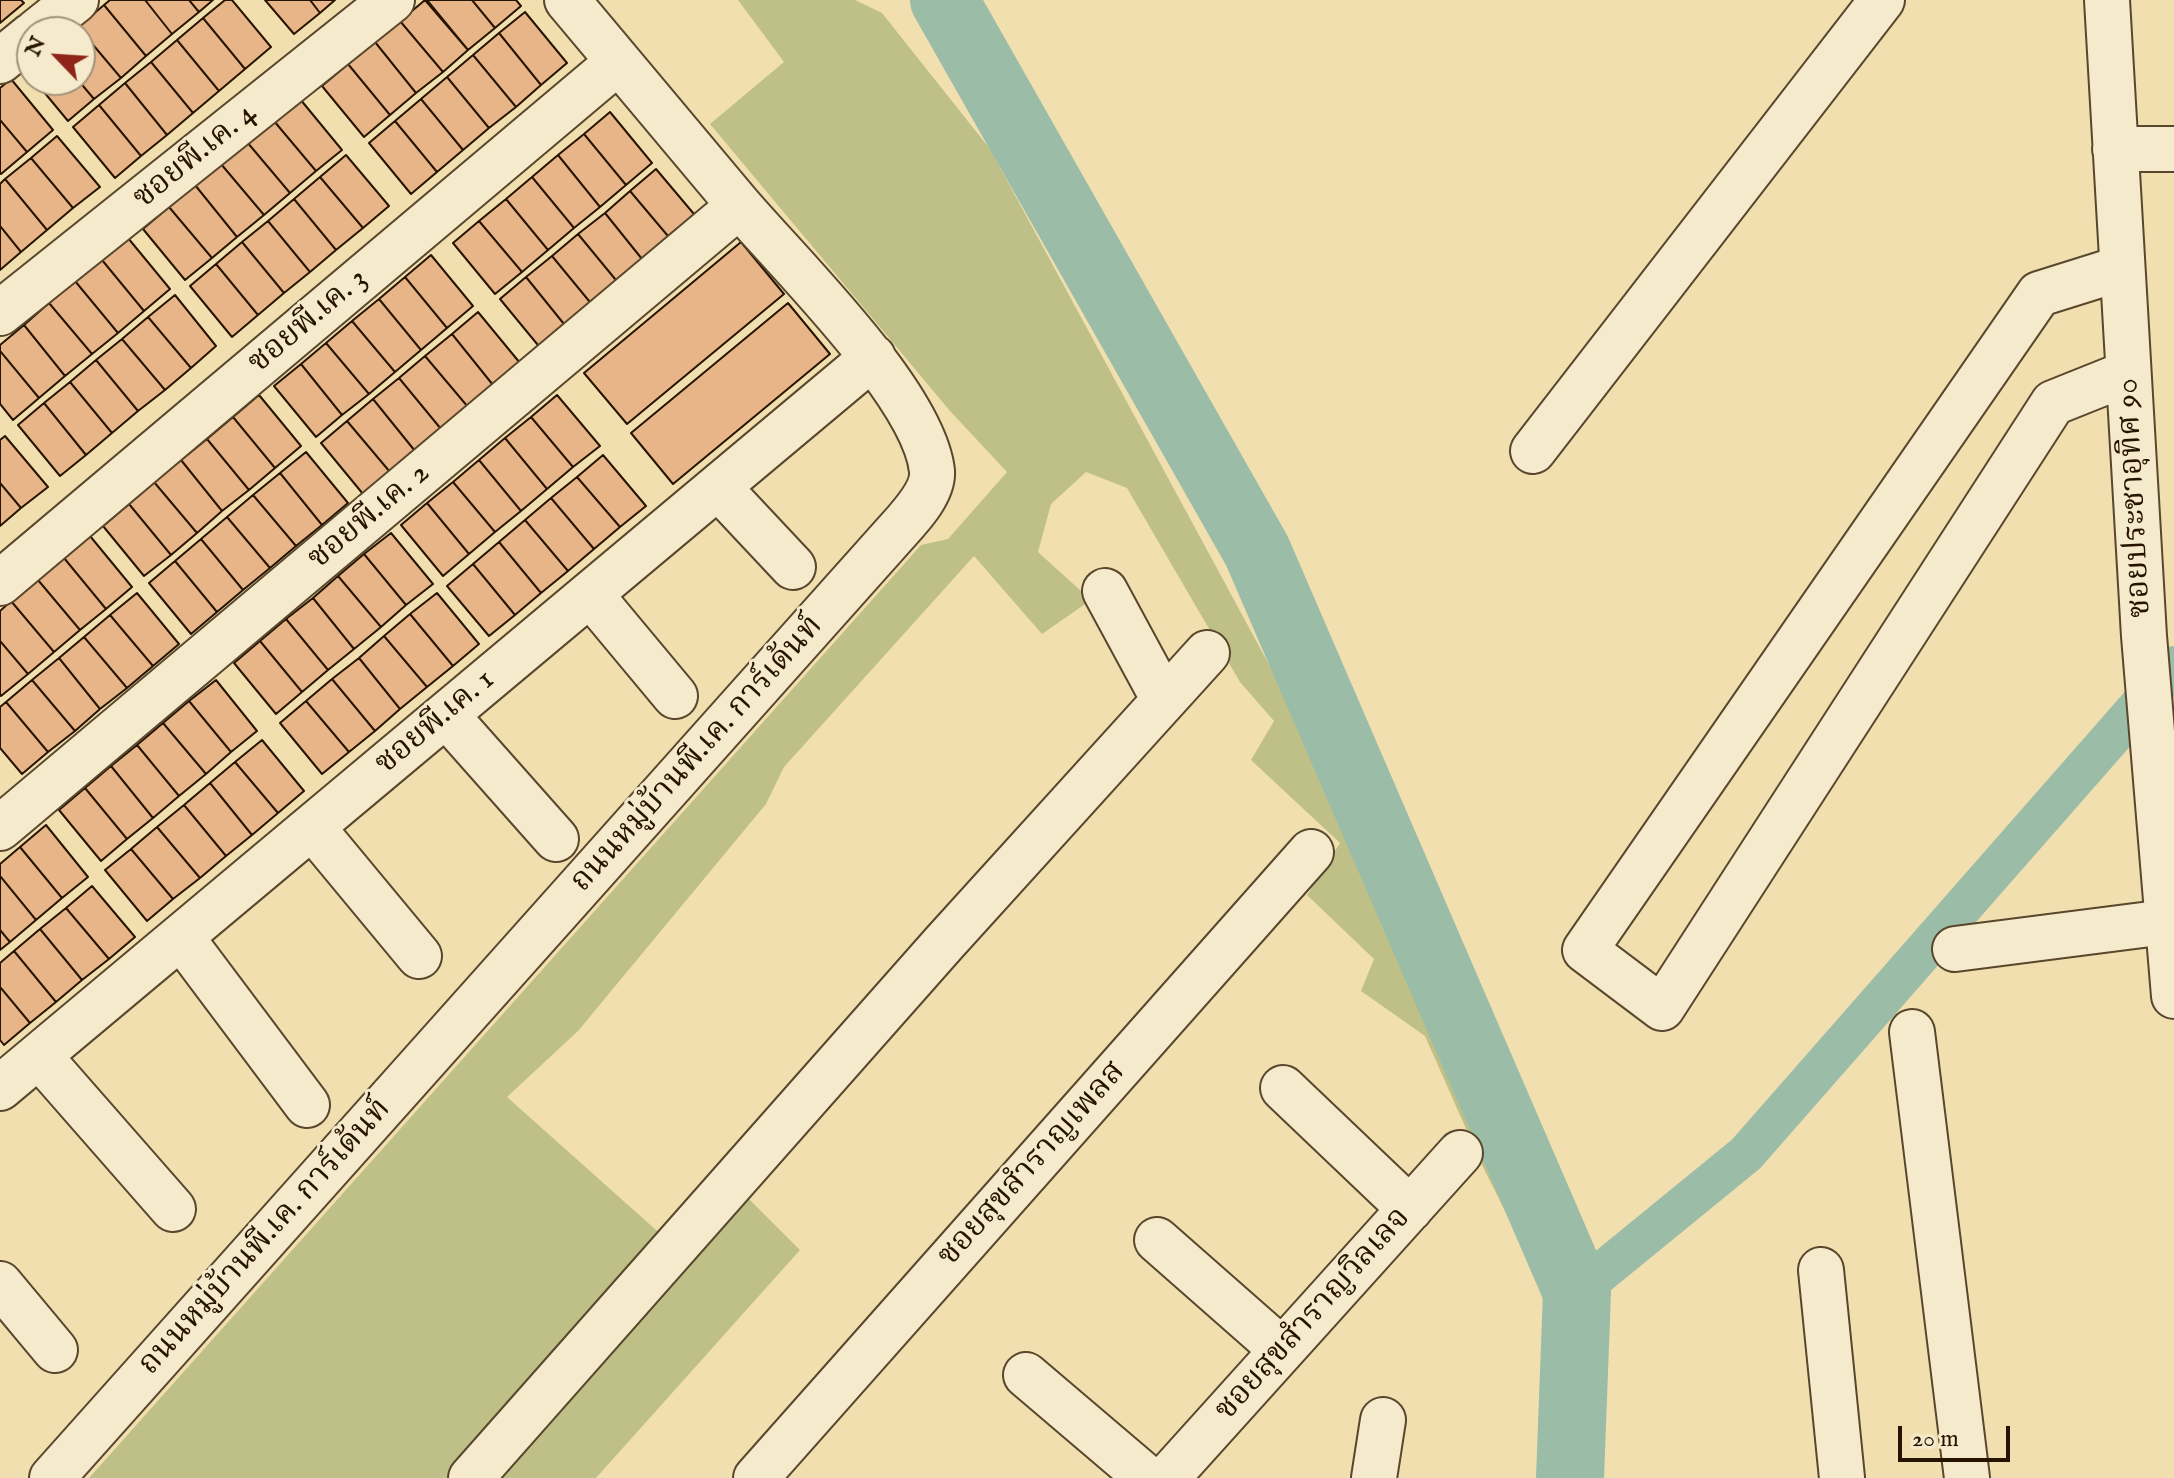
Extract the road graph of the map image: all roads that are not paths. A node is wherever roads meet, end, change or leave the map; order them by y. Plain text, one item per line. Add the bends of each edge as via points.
1 (76, 0) edge
2 (392, 0) edge
3 (567, 0) edge
4 (1882, 0) edge
5 (2107, 0) edge
6 (56, 16) edge
7 (16, 48) edge
8 (0, 61) edge
9 (618, 62) junction
10 (2115, 149) junction
11 (2174, 149) edge
12 (739, 206) junction
13 (2122, 268) junction
14 (0, 313) edge
15 (873, 357) junction
16 (2128, 373) junction
17 (1533, 451) dead end
18 (718, 487) junction
19 (793, 567) dead end
20 (0, 583) edge
21 (1105, 591) dead end
22 (590, 594) junction
23 (1207, 653) dead end
24 (675, 696) dead end
25 (1164, 700) junction
26 (446, 715) junction
27 (312, 827) junction
28 (0, 828) edge
29 (556, 839) dead end
30 (1311, 852) dead end
31 (2168, 870) edge
32 (2166, 922) junction
33 (181, 937) junction
34 (1955, 949) dead end
35 (419, 956) dead end
36 (2174, 996) edge
37 (1912, 1032) dead end
38 (39, 1056) junction
39 (0, 1088) edge
40 (1283, 1088) dead end
41 (307, 1105) dead end
42 (1460, 1153) dead end
43 (173, 1209) dead end
44 (1410, 1209) junction
45 (1157, 1240) dead end
46 (1821, 1270) dead end
47 (0, 1284) edge
48 (55, 1350) dead end
49 (1282, 1350) junction
50 (1026, 1375) dead end
51 (1383, 1420) dead end
52 (52, 1478) edge
53 (471, 1478) edge
54 (756, 1478) edge
55 (1147, 1478) edge
56 (1167, 1478) edge
57 (1374, 1478) edge
58 (1842, 1478) edge
59 (1967, 1478) edge

1 - 6 street
2 - 14 street, ซอยพี.เค. 4
3 - 9 street, ถนนหมู่บ้านพี.เค. การ์เด้นท์
4 - 17 street
5 - 10 street, ซอยประชาอุทิศ 90
7 - 8 street
9 - 12 street, ถนนหมู่บ้านพี.เค. การ์เด้นท์
9 - 20 street, ซอยพี.เค. 3
10 - 11 street
10 - 13 street, ซอยประชาอุทิศ 90
12 - 15 street, ถนนหมู่บ้านพี.เค. การ์เด้นท์
12 - 28 street, ซอยพี.เค. 2
13 - 16 street, ซอยประชาอุทิศ 90
13 - 16 street via 2039,294 1585,950 1662,1008 2053,403
15 - 18 street, ซอยพี.เค. 1
15 - 52 street, ถนนหมู่บ้านพี.เค. การ์เด้นท์ via 924,437 933,474 919,504
16 - 31 street, ซอยประชาอุทิศ 90 via 2151,742
18 - 19 street
18 - 22 street, ซอยพี.เค. 1
21 - 25 street
22 - 24 street
22 - 26 street, ซอยพี.เค. 1
23 - 25 street
25 - 53 street
26 - 27 street, ซอยพี.เค. 1
26 - 29 street
27 - 33 street, ซอยพี.เค. 1
27 - 35 street
30 - 54 street, ซอยสุขสำราญเพลส
31 - 32 street, ซอยประชาอุทิศ 90
32 - 34 street
32 - 36 street, ซอยประชาอุทิศ 90
33 - 38 street, ซอยพี.เค. 1
33 - 41 street
37 - 59 street
38 - 39 street, ซอยพี.เค. 1
38 - 43 street
40 - 44 street
42 - 44 street, ซอยสุขสำราญวิลเลจ
44 - 49 street, ซอยสุขสำราญวิลเลจ
45 - 49 street
46 - 58 street
47 - 48 street
49 - 56 street, ซอยสุขสำราญวิลเลจ
50 - 55 street
51 - 57 street

